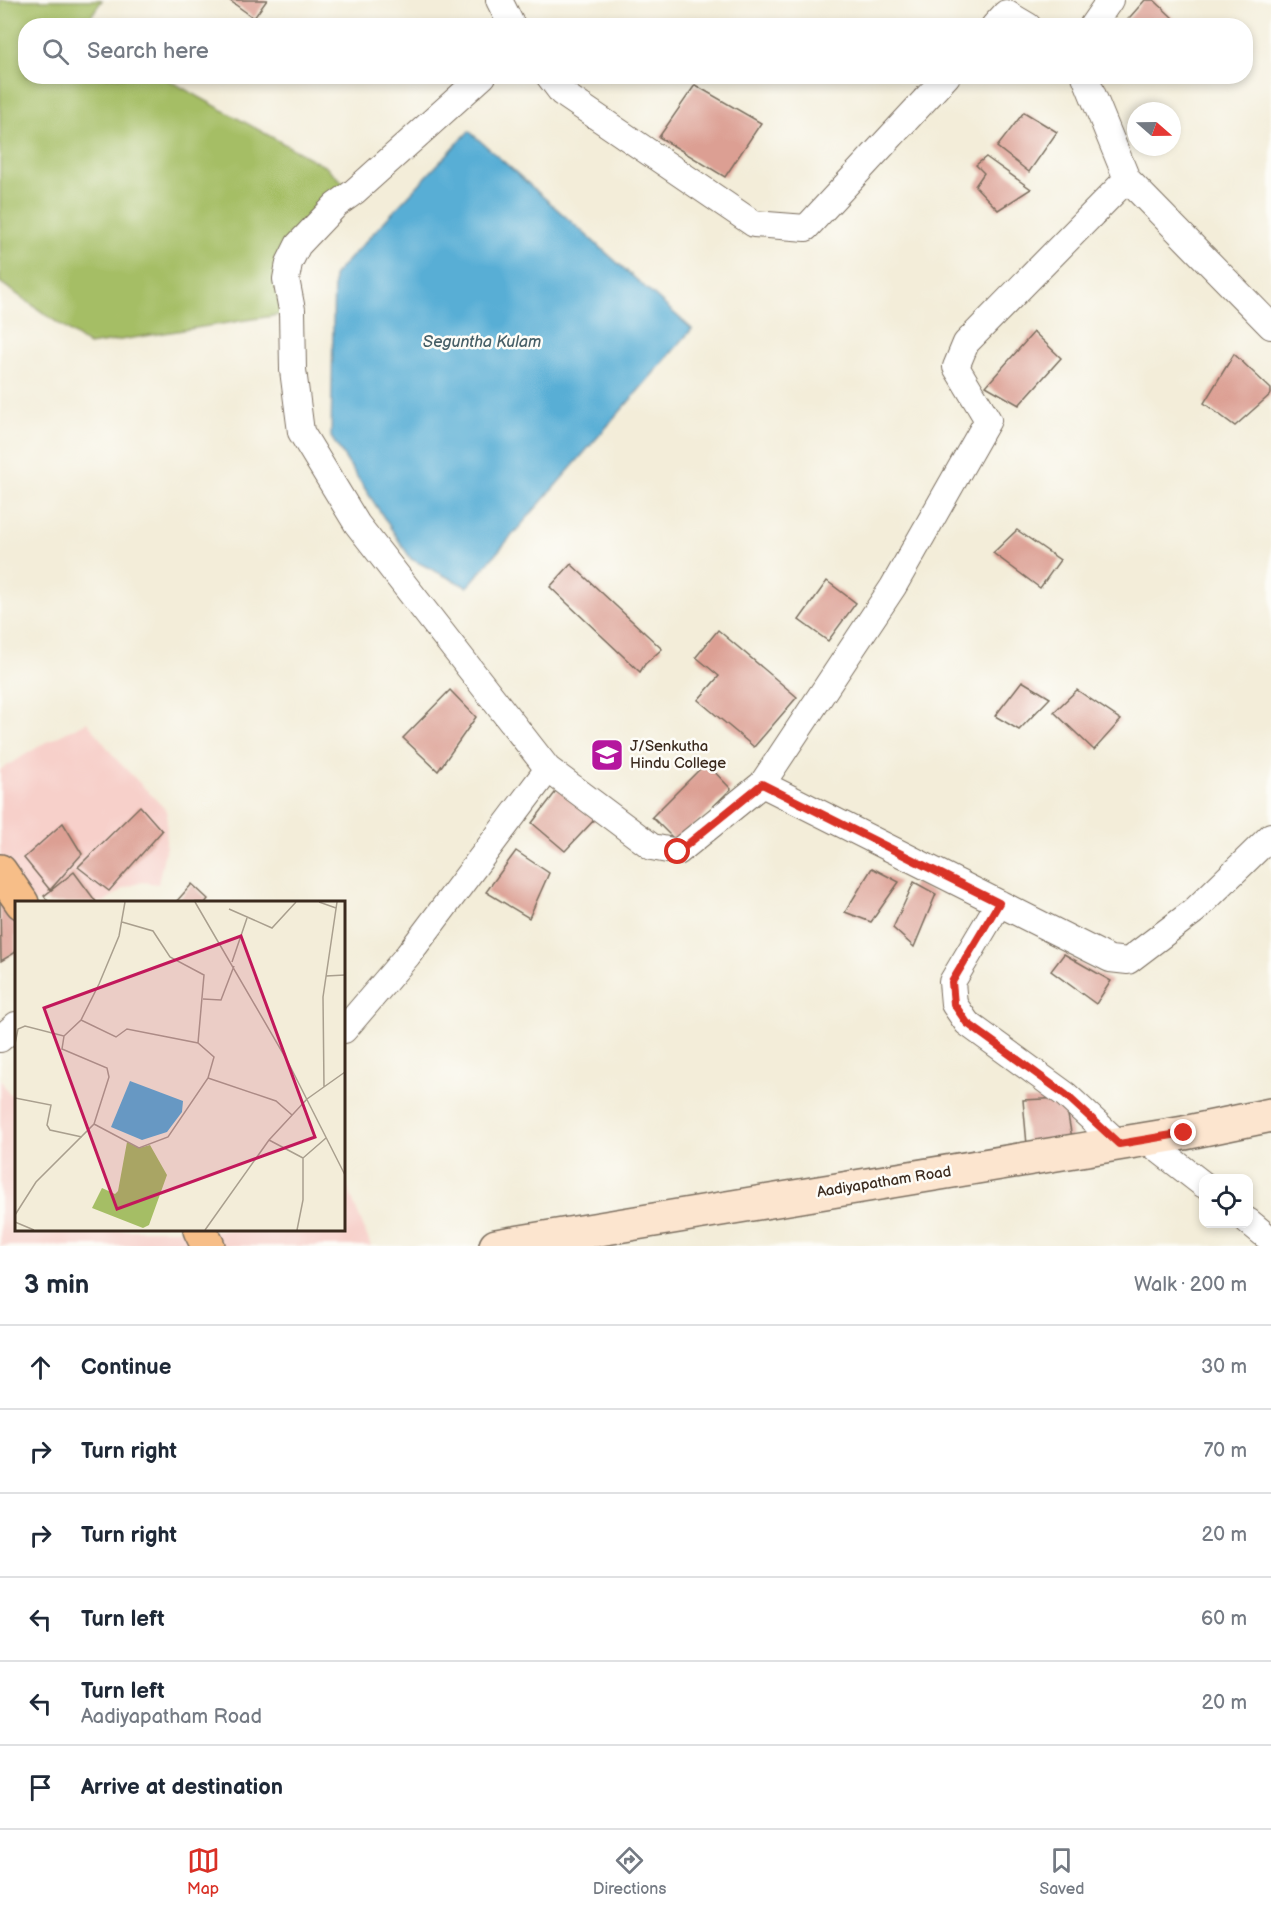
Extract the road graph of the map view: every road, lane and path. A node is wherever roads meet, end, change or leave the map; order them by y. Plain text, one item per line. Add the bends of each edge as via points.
1 (499, 0) edge
2 (1110, 0) edge
3 (508, 18) edge
4 (1001, 18) edge
5 (1014, 18) edge
6 (1098, 18) edge
7 (474, 84) edge
8 (555, 84) edge
9 (940, 84) edge
10 (1088, 84) edge
11 (1127, 179) junction
12 (1271, 326) edge
13 (548, 769) junction
14 (762, 784) junction
15 (1271, 837) edge
16 (0, 871) edge
17 (21, 901) edge
18 (999, 903) junction
19 (15, 1025) edge
20 (345, 1029) edge
21 (0, 1039) edge
22 (1271, 1115) edge
23 (1132, 1142) junction
24 (1199, 1183) edge
25 (1253, 1225) edge
26 (200, 1231) edge
27 (1271, 1240) edge
28 (208, 1246) edge
29 (496, 1246) edge

1 - 3 street
2 - 6 street
4 - 5 street via 1006,13
7 - 13 street via 336,205 298,245 285,279 292,310 293,370 301,432 357,524
8 - 9 street via 562,93 754,224 806,228
10 - 11 street
11 - 12 street
11 - 14 street via 966,343 956,367 988,420 893,587
13 - 14 street via 652,847 678,852
13 - 20 street via 408,955
14 - 18 street
15 - 18 street via 1194,911 1128,961 1110,959
16 - 17 main road
18 - 23 street via 952,982 954,1004 967,1023
19 - 21 street
22 - 23 street, Aadiyapatham Road
23 - 24 street
23 - 29 street, Aadiyapatham Road
25 - 27 street
26 - 28 main road

